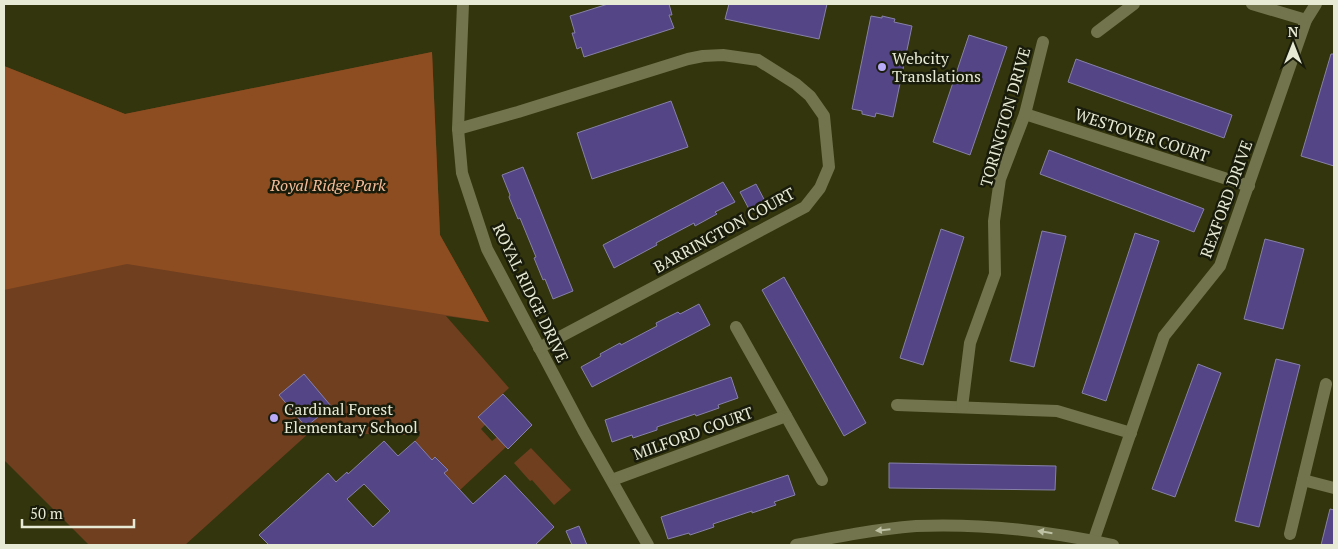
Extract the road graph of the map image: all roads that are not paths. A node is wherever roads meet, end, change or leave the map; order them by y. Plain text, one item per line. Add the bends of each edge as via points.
1 (463, 4) edge
2 (1134, 4) edge
3 (1252, 4) edge
4 (1316, 4) edge
5 (1306, 20) junction
6 (1097, 32) dead end
7 (1043, 42) dead end
8 (1025, 114) junction
9 (458, 129) junction
10 (1249, 186) junction
11 (736, 327) dead end
12 (539, 348) junction
13 (1326, 384) dead end
14 (897, 406) dead end
15 (962, 407) junction
16 (786, 416) junction
17 (1131, 433) junction
18 (612, 480) junction
19 (822, 480) dead end
20 (1303, 480) junction
21 (1334, 488) edge
22 (1290, 534) dead end
23 (1092, 543) edge
24 (648, 545) edge
25 (796, 545) edge
26 (1113, 545) edge

1 - 9 street, ROYAL RIDGE DRIVE
2 - 6 street
3 - 5 street
4 - 5 street, REXFORD DRIVE
5 - 10 street, REXFORD DRIVE
7 - 8 street, TORINGTON DRIVE
8 - 10 street, WESTOVER COURT
8 - 15 street, TORINGTON DRIVE via 1000,179 994,221 995,274 970,343
9 - 12 street, ROYAL RIDGE DRIVE via 462,173 487,248
9 - 12 street, BARRINGTON COURT via 688,59 723,55 766,64 810,96 824,116 829,167 820,188 805,207
10 - 17 street, REXFORD DRIVE via 1220,266 1164,336
11 - 16 street
12 - 18 street, ROYAL RIDGE DRIVE
13 - 20 street
14 - 15 street
15 - 17 street via 1057,411
16 - 18 street, MILFORD COURT
16 - 19 street
17 - 23 street, REXFORD DRIVE
18 - 24 street, ROYAL RIDGE DRIVE
20 - 21 street
20 - 22 street
23 -> 25 street via 1039,531 915,526
23 - 26 street

